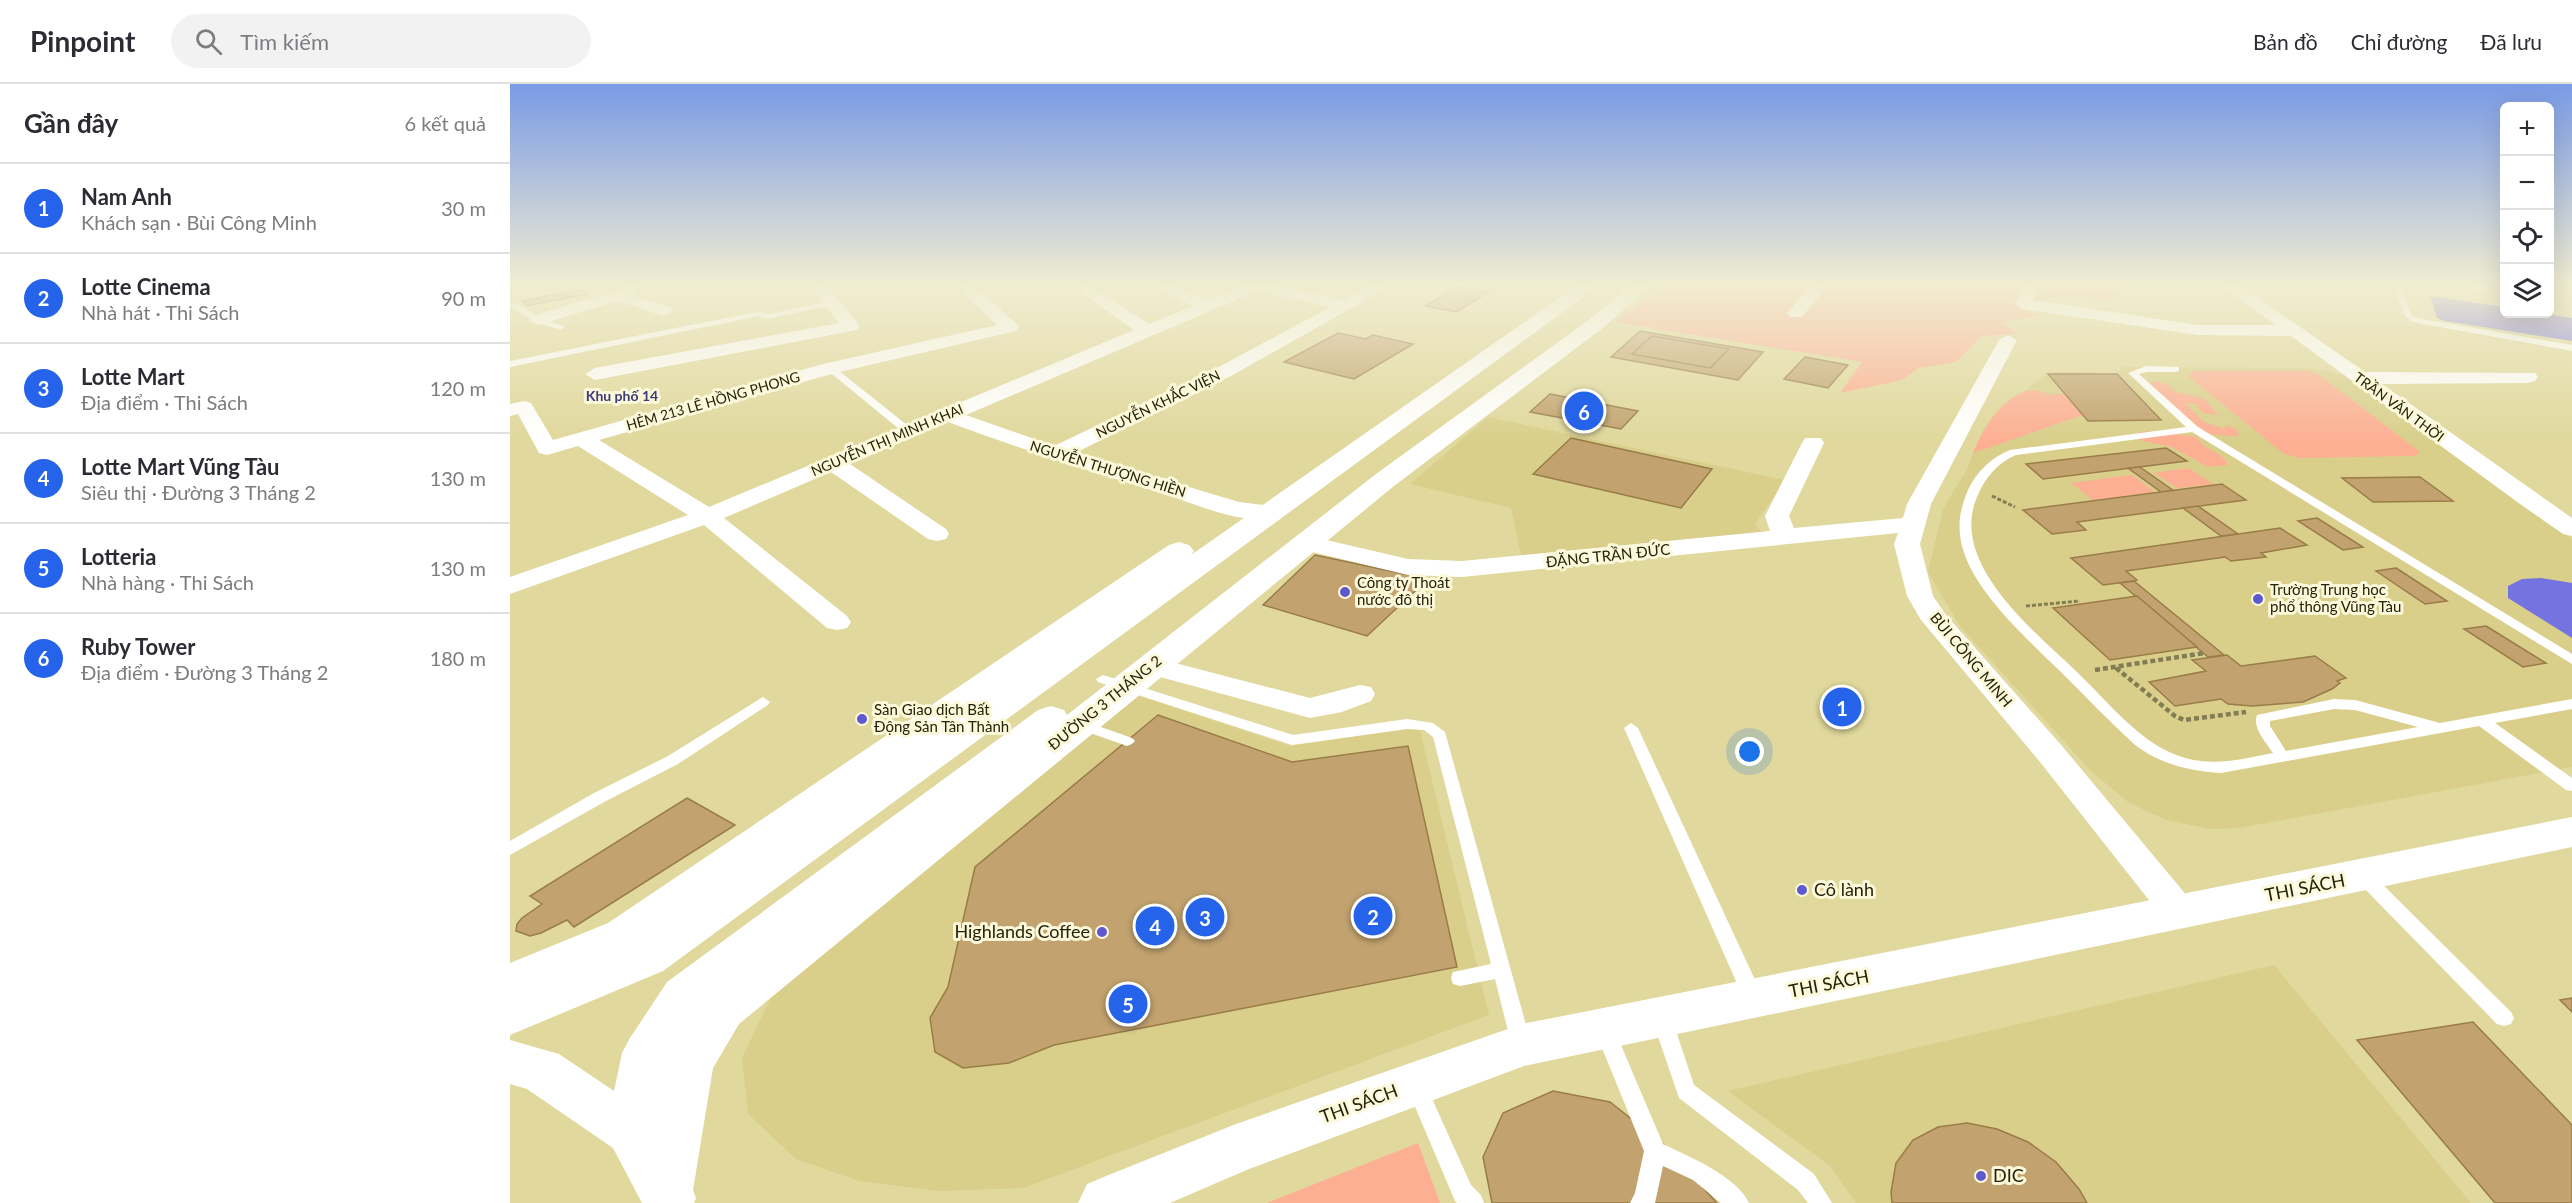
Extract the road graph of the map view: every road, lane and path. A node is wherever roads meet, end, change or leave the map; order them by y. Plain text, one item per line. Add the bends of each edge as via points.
1 (647, 336) edge
2 (796, 336) edge
3 (970, 336) edge
4 (1139, 336) edge
5 (1291, 336) edge
6 (1496, 336) edge
7 (1519, 336) edge
8 (1560, 336) edge
9 (1578, 336) edge
10 (2304, 336) edge
11 (2506, 336) edge
12 (2008, 340) dead end
13 (2572, 348) edge
14 (510, 364) edge
15 (830, 368) junction
16 (2176, 369) dead end
17 (595, 374) dead end
18 (2528, 377) dead end
19 (2359, 378) junction
20 (513, 386) dead end
21 (517, 408) edge
22 (947, 415) junction
23 (2194, 429) junction
24 (1441, 430) junction
25 (908, 431) junction
26 (580, 438) junction
27 (1813, 443) dead end
28 (1055, 454) junction
29 (833, 463) junction
30 (1974, 488) junction
31 (2015, 507) dead end
32 (1237, 509) junction
33 (1272, 512) junction
34 (706, 516) junction
35 (1913, 524) junction
36 (2572, 529) edge
37 (1315, 530) junction
38 (937, 534) dead end
39 (1785, 537) junction
40 (510, 586) edge
41 (2079, 601) dead end
42 (2004, 608) junction
43 (837, 622) dead end
44 (2204, 653) dead end
45 (2572, 660) edge
46 (2116, 668) junction
47 (2071, 674) junction
48 (1127, 677) junction
49 (1360, 694) dead end
50 (763, 702) dead end
51 (2572, 704) edge
52 (2251, 711) dead end
53 (2484, 722) junction
54 (1079, 724) junction
55 (1631, 728) dead end
56 (2444, 729) junction
57 (1127, 741) dead end
58 (2283, 758) junction
59 (2572, 786) edge
60 (2572, 832) edge
61 (510, 849) edge
62 (2362, 876) junction
63 (2180, 913) junction
64 (1502, 970) junction
65 (1460, 978) dead end
66 (510, 983) edge
67 (1754, 999) junction
68 (510, 1015) edge
69 (1662, 1017) junction
70 (2504, 1018) dead end
71 (1604, 1028) junction
72 (1522, 1046) junction
73 (510, 1062) edge
74 (1415, 1083) junction
75 (631, 1131) junction
76 (1655, 1151) junction
77 (668, 1196) edge
78 (1106, 1203) edge
79 (1473, 1203) edge
80 (1641, 1203) edge
81 (1738, 1203) edge
82 (1821, 1203) edge

1 - 14 lane
2 - 17 street
3 - 15 street, HẺM 213 LÊ HỒNG PHONG
4 - 22 street, NGUYỄN THỊ MINH KHAI
5 - 28 street, NGUYỄN KHẮC VIỆN
6 - 32 main road
7 - 33 main road
8 - 24 main road, ĐƯỜNG 3 THÁNG 2
9 - 24 main road, ĐƯỜNG 3 THÁNG 2
10 - 19 street, TRẦN VĂN THỜI
11 - 13 lane
12 - 35 street, BÙI CÔNG MINH via 1919,504
15 - 25 lane
15 - 26 street, HẺM 213 LÊ HỒNG PHONG
16 - 23 lane via 2133,373
18 - 19 street
19 - 36 street, TRẦN VĂN THỜI
20 - 21 street
21 - 26 street, HẺM 213 LÊ HỒNG PHONG via 547,448
22 - 25 street, NGUYỄN THỊ MINH KHAI
22 - 28 street, NGUYỄN THƯỢNG HIỀN
23 - 30 lane via 2014,452 1986,471
23 - 45 lane
24 - 37 main road, ĐƯỜNG 3 THÁNG 2
25 - 29 street, NGUYỄN THỊ MINH KHAI
26 - 34 street
27 - 39 street via 1777,516
28 - 32 street, NGUYỄN THƯỢNG HIỀN
29 - 34 street, NGUYỄN THỊ MINH KHAI
29 - 38 street
30 - 31 path
30 - 42 lane via 1966,504 1967,537 1976,566
32 - 33 street, NGUYỄN THƯỢNG HIỀN
32 - 66 main road via 624,935
33 - 68 main road via 647,958
34 - 40 street, NGUYỄN THỊ MINH KHAI
34 - 43 street
35 - 39 street, ĐẶNG TRẦN ĐỨC
35 - 63 street, BÙI CÔNG MINH via 1907,544 1910,561 1920,596 1935,620 2051,754
37 - 39 street, ĐẶNG TRẦN ĐỨC via 1408,567 1462,569
37 - 48 main road, ĐƯỜNG 3 THÁNG 2
37 - 48 main road, ĐƯỜNG 3 THÁNG 2
41 - 42 path
42 - 47 lane
44 - 46 path
46 - 47 path
46 - 52 path via 2184,720
47 - 58 lane via 2136,738 2168,759 2192,767 2221,768
48 - 49 street via 1310,708
48 - 54 main road, ĐƯỜNG 3 THÁNG 2
48 - 64 lane via 1292,740 1407,724 1428,726 1440,735
48 - 75 main road, ĐƯỜNG 3 THÁNG 2 via 684,996 647,1053
50 - 61 lane via 673,760
51 - 53 lane
53 - 56 lane
53 - 59 lane
54 - 57 lane
54 - 77 main road, ĐƯỜNG 3 THÁNG 2 via 722,1010 689,1064
55 - 67 lane
56 - 58 lane
56 - 58 lane via 2355,705 2334,704 2262,718
60 - 62 main road, THI SÁCH
62 - 63 main road, THI SÁCH
62 - 70 lane
63 - 67 main road, THI SÁCH
64 - 65 lane
64 - 72 lane
67 - 69 main road, THI SÁCH
69 - 71 main road, THI SÁCH
69 - 82 lane via 1686,1091 1806,1182
71 - 72 main road, THI SÁCH
71 - 76 lane
72 - 74 main road, THI SÁCH
73 - 75 main road via 541,1070
74 - 78 main road, THI SÁCH via 1236,1149
74 - 79 lane via 1463,1193
75 - 77 main road
76 - 80 lane
76 - 81 lane via 1701,1173

